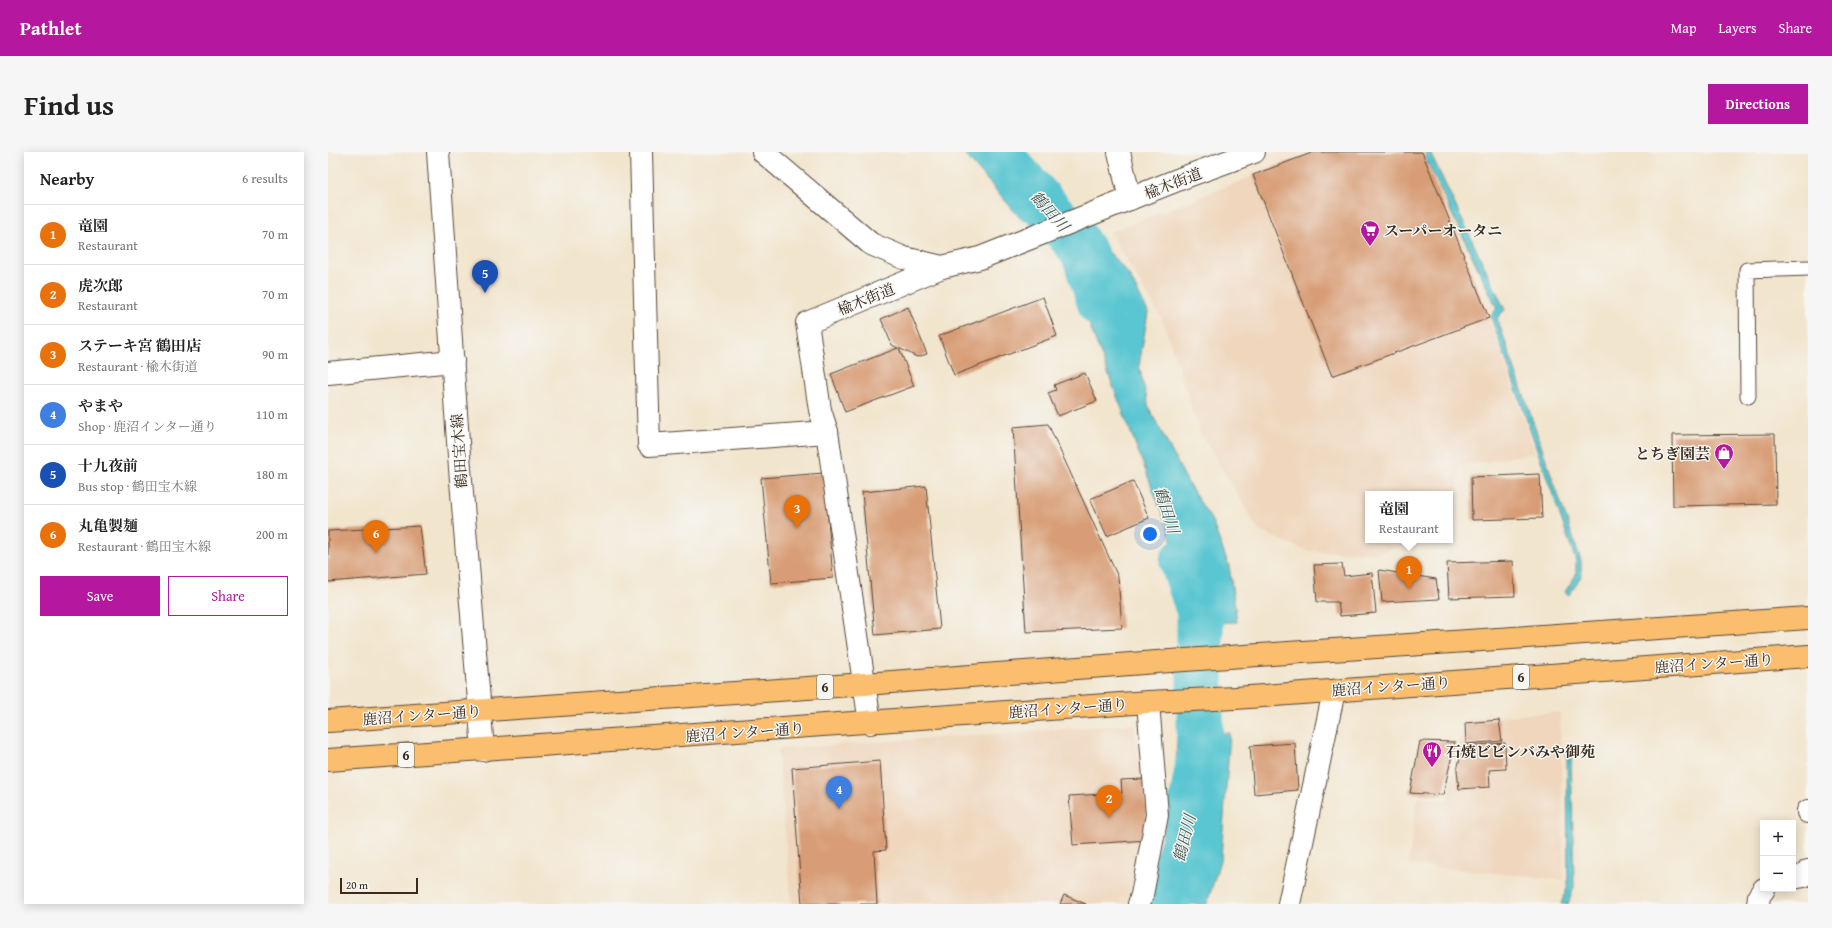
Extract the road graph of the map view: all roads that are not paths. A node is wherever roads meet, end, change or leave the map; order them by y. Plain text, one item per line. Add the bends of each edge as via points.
1 (438, 152) edge
2 (641, 152) edge
3 (763, 152) edge
4 (1119, 152) edge
5 (1254, 152) edge
6 (1130, 200) junction
7 (942, 267) junction
8 (1808, 268) edge
9 (453, 361) junction
10 (328, 373) edge
11 (1748, 396) dead end
12 (827, 432) junction
13 (1808, 618) edge
14 (1808, 656) edge
15 (865, 684) junction
16 (1334, 690) junction
17 (1148, 702) junction
18 (480, 711) junction
19 (328, 721) edge
20 (870, 723) junction
21 (483, 750) junction
22 (328, 760) edge
23 (1808, 871) edge
24 (1796, 877) edge
25 (1762, 892) edge
26 (1139, 904) edge
27 (1289, 904) edge
28 (1758, 904) edge

1 - 9 street, 鶴田宝木線
2 - 12 street via 650,445
3 - 7 street via 871,244 904,258
4 - 6 street
5 - 6 street, 楡木街道
6 - 7 street, 楡木街道 via 980,258
7 - 12 street, 楡木街道 via 807,323 820,410
8 - 11 lane via 1747,270
9 - 10 street
9 - 18 street, 鶴田宝木線
12 - 15 street
13 - 15 main road, 鹿沼インター通り / 6
14 - 16 main road, 鹿沼インター通り / 6
15 - 18 main road, 鹿沼インター通り / 6
15 - 20 street
16 - 17 main road, 鹿沼インター通り / 6
16 - 27 street
17 - 20 main road, 鹿沼インター通り / 6
17 - 26 street via 1157,815
18 - 19 main road, 鹿沼インター通り / 6
18 - 21 street, 鶴田宝木線
20 - 21 main road, 鹿沼インター通り / 6
21 - 22 main road, 鹿沼インター通り / 6
23 - 24 street via 1804,876
25 - 28 street

